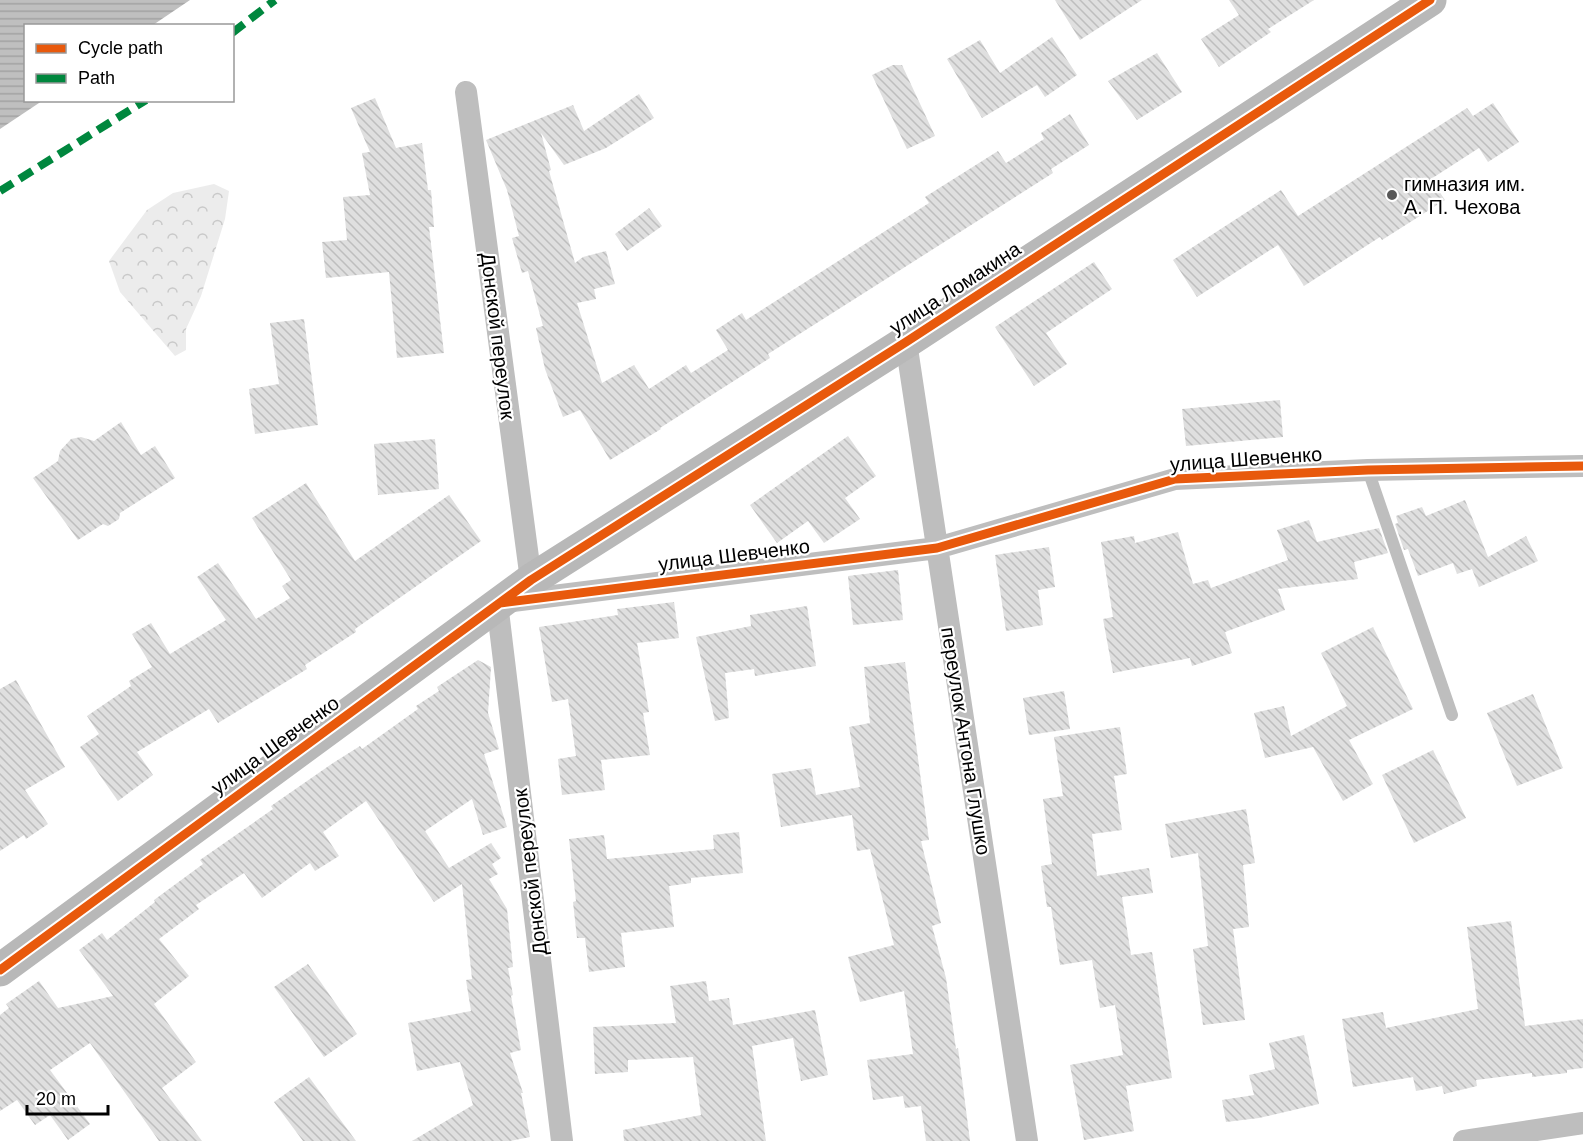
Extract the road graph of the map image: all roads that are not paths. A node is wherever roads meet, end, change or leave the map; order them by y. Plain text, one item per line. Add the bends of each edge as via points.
1 (1430, 0) edge
2 (466, 92) dead end
3 (906, 342) junction
4 (1583, 466) edge
5 (1368, 470) junction
6 (937, 548) junction
7 (531, 580) junction
8 (497, 603) junction
9 (1452, 715) dead end
10 (0, 970) edge
11 (1583, 1124) edge
12 (562, 1141) edge
13 (1027, 1141) edge
14 (1464, 1141) edge

1 - 3 street, улица Ломакина
2 - 7 street, Донской переулок
3 - 6 street, переулок Антона Глушко
3 - 7 street, улица Ломакина
4 - 5 street, улица Шевченко
5 - 6 street, улица Шевченко via 1175,479
5 - 9 lane
6 - 8 street, улица Шевченко
6 - 13 street, переулок Антона Глушко
7 - 8 street, улица Ломакина
8 - 10 street, улица Шевченко
8 - 12 street, Донской переулок
11 - 14 street

